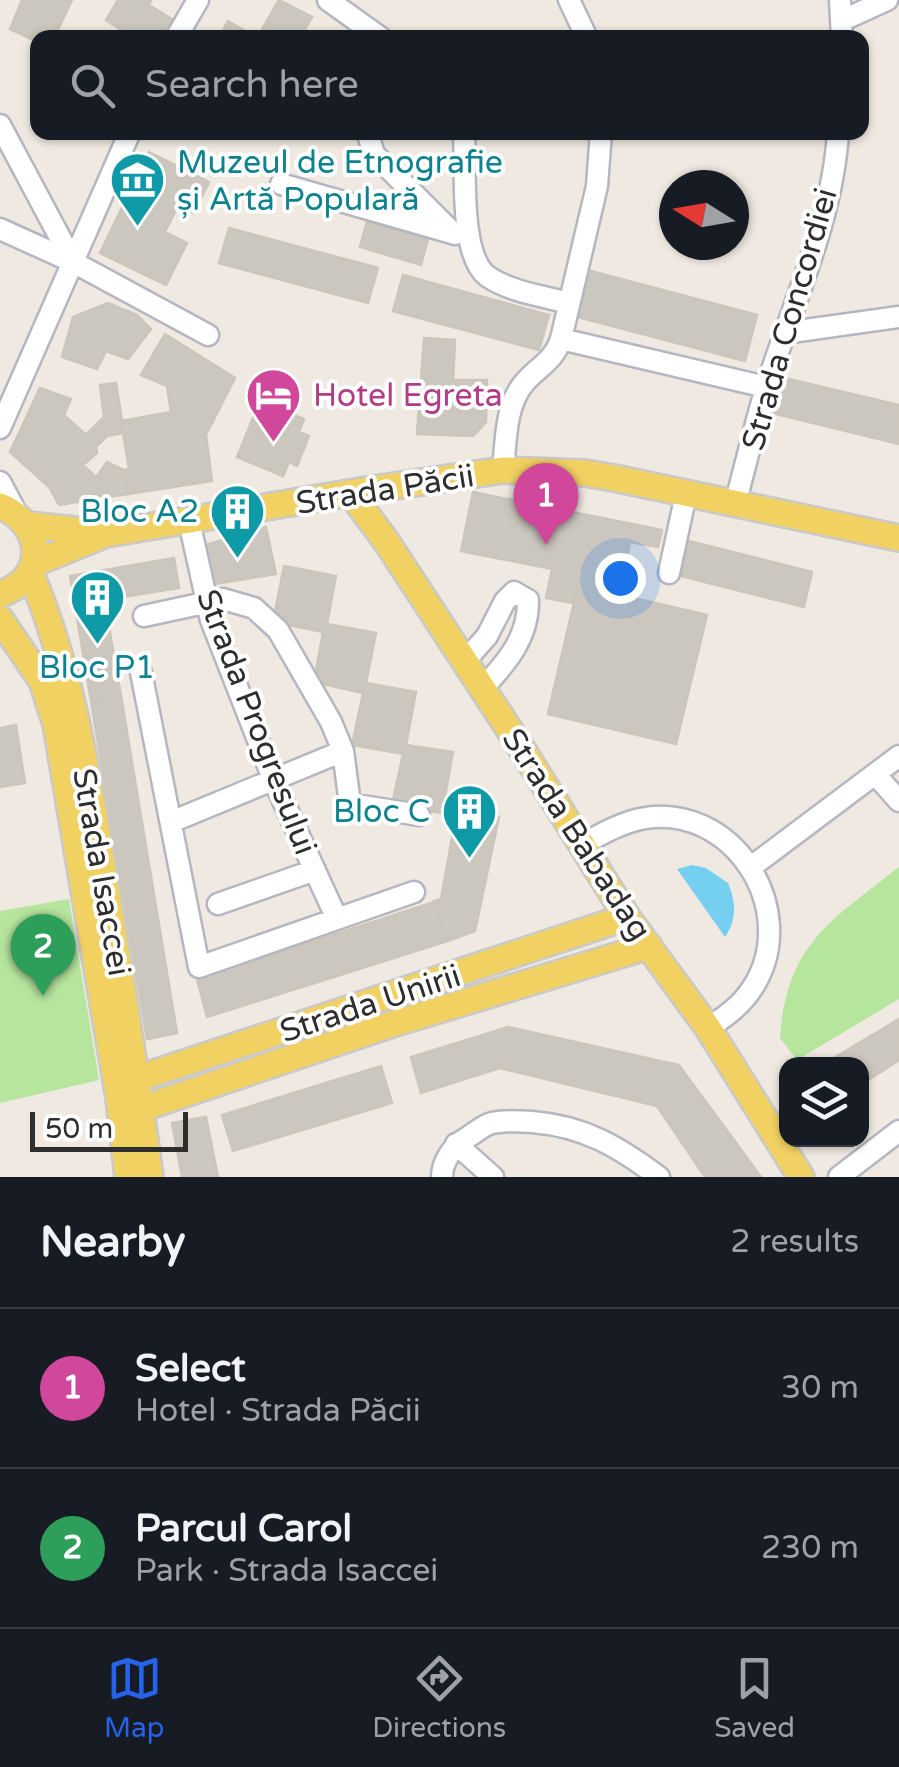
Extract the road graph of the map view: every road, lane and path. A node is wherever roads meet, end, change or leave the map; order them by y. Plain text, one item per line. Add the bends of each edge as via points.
1 (198, 0) edge
2 (328, 0) edge
3 (570, 0) edge
4 (887, 0) edge
5 (841, 20) edge
6 (181, 30) edge
7 (371, 30) edge
8 (583, 30) edge
9 (0, 125) edge
10 (126, 140) edge
11 (370, 140) edge
12 (464, 140) edge
13 (601, 140) edge
14 (836, 140) edge
15 (281, 184) dead end
16 (0, 229) edge
17 (462, 237) junction
18 (73, 262) junction
19 (569, 303) junction
20 (899, 317) edge
21 (784, 333) junction
22 (208, 335) dead end
23 (562, 339) junction
24 (766, 388) junction
25 (0, 428) edge
26 (503, 470) junction
27 (0, 482) edge
28 (350, 494) junction
29 (686, 494) junction
30 (736, 504) junction
31 (14, 514) edge
32 (190, 520) junction
33 (106, 534) junction
34 (899, 538) edge
35 (32, 568) junction
36 (670, 573) dead end
37 (0, 594) edge
38 (206, 604) junction
39 (144, 616) dead end
40 (0, 619) edge
41 (465, 661) junction
42 (141, 672) dead end
43 (483, 688) junction
44 (343, 751) junction
45 (899, 756) edge
46 (875, 774) junction
47 (274, 781) junction
48 (899, 801) edge
49 (419, 816) dead end
50 (170, 822) junction
51 (584, 844) junction
52 (751, 867) junction
53 (315, 870) junction
54 (414, 892) dead end
55 (218, 904) dead end
56 (627, 917) junction
57 (337, 918) junction
58 (649, 946) junction
59 (708, 1028) junction
60 (129, 1100) junction
61 (899, 1131) edge
62 (456, 1144) junction
63 (128, 1177) edge
64 (150, 1177) edge
65 (442, 1177) edge
66 (493, 1177) edge
67 (660, 1177) edge
68 (801, 1177) edge
69 (839, 1177) edge

1 - 6 street
2 - 7 street
3 - 8 street
4 - 5 street
9 - 18 street
10 - 18 street
11 - 17 street via 382,164
12 - 17 street
13 - 19 street
14 - 21 street, Strada Concordiei via 820,222
15 - 17 street
16 - 18 street
17 - 19 street via 490,278
18 - 22 street
18 - 25 street
19 - 23 street
20 - 21 street
21 - 24 street, Strada Concordiei
23 - 24 street
23 - 26 street via 515,398
24 - 30 street, Strada Concordiei
26 - 28 main road, Strada Păcii
26 - 29 main road, Strada Păcii via 585,473
27 - 31 street
28 - 32 main road, Strada Păcii
28 - 41 main road, Strada Babadag
29 - 30 main road, Strada Păcii
29 - 36 street
30 - 34 main road, Strada Păcii
31 - 33 main road, Strada Păcii
31 - 35 main road, Strada Isaccei via 36,550
32 - 33 main road, Strada Păcii
32 - 38 street, Strada Progresului
33 - 35 main road, Strada Păcii
35 - 37 main road, Strada Păcii
35 - 60 main road, Strada Isaccei via 70,695 97,836
38 - 39 street
38 - 44 street via 239,601 278,630
38 - 47 street, Strada Progresului
40 - 60 main road, Strada Isaccei via 42,681 56,724 110,1048
41 - 43 main road, Strada Babadag
41 - 43 street via 505,601 522,594 528,600 522,633 512,657
42 - 50 street
43 - 51 main road, Strada Babadag
44 - 47 street
44 - 49 street via 350,804
45 - 46 street
46 - 48 street
46 - 52 street
47 - 50 street
47 - 53 street, Strada Progresului
50 - 57 street via 198,967
51 - 52 street via 644,818 675,818 730,843
51 - 56 main road, Strada Babadag
52 - 59 street via 765,895 766,957 754,986
53 - 55 street
53 - 57 street, Strada Progresului
54 - 57 street
56 - 58 main road, Strada Babadag
56 - 60 main road, Strada Unirii
58 - 59 main road, Strada Babadag
58 - 60 main road, Strada Unirii
59 - 68 main road, Strada Babadag
60 - 63 main road, Strada Isaccei
60 - 64 main road, Strada Isaccei
61 - 69 street
62 - 65 street
62 - 66 street
62 - 67 street via 490,1123 557,1124 589,1132

